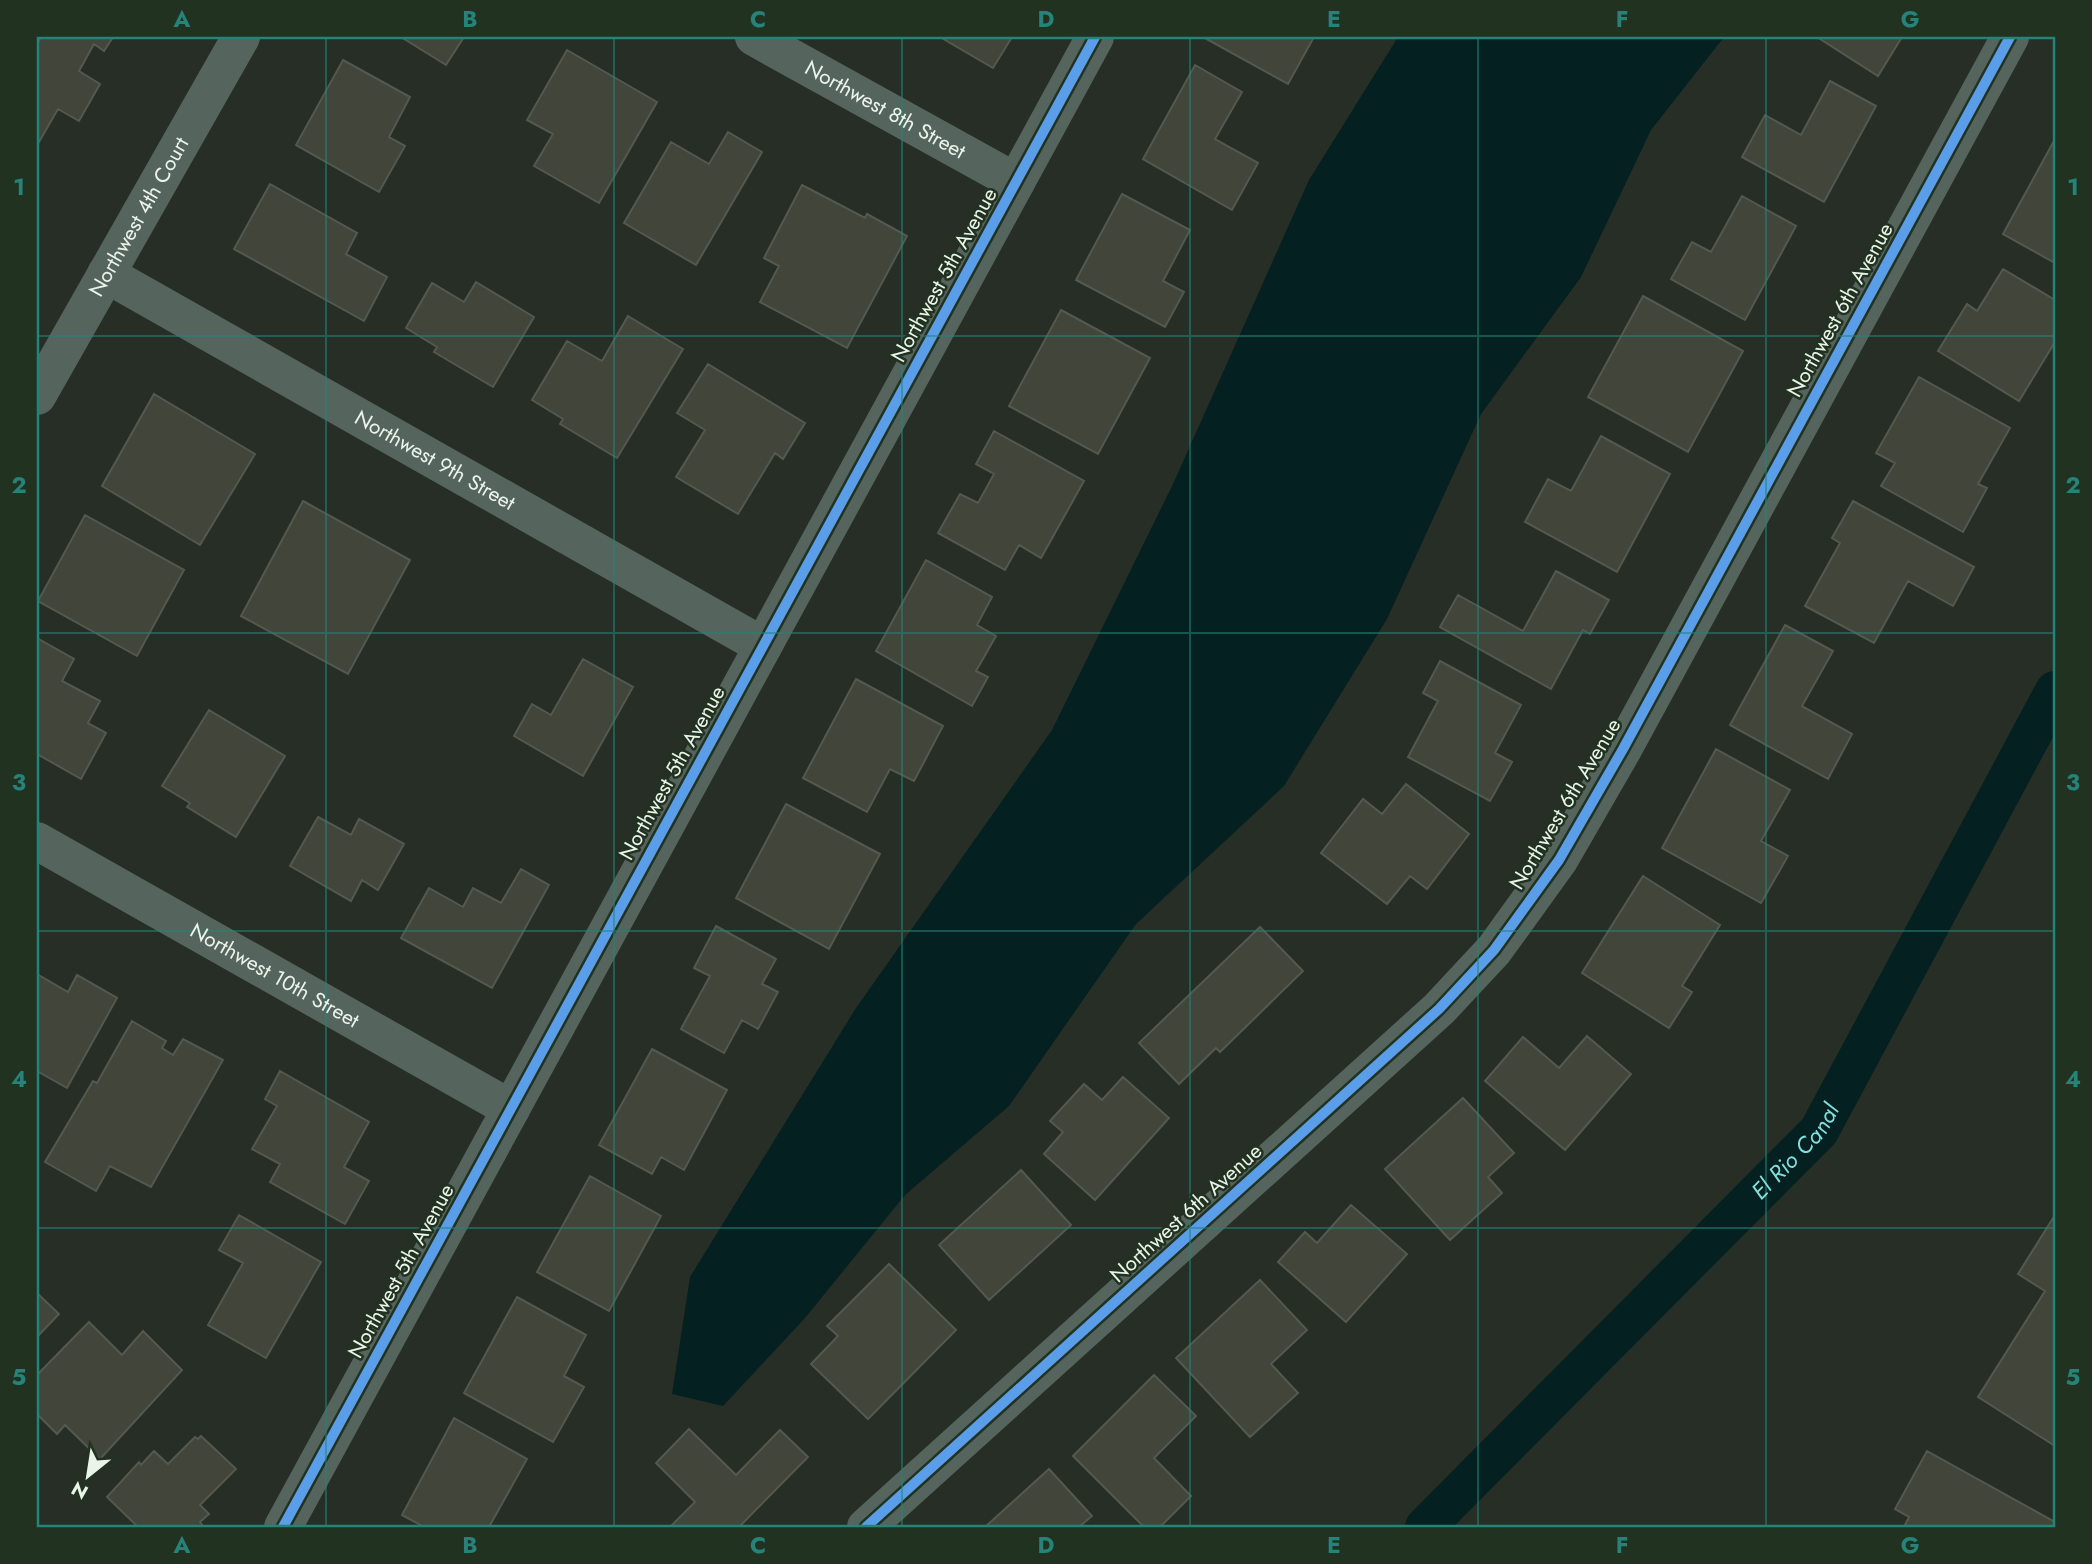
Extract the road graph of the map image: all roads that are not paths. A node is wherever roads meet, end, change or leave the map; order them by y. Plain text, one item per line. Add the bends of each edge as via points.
1 (241, 37) edge
2 (754, 37) edge
3 (1095, 37) edge
4 (2010, 37) edge
5 (1016, 182) junction
6 (106, 274) junction
7 (37, 396) edge
8 (763, 646) junction
9 (37, 841) edge
10 (511, 1109) junction
11 (283, 1527) edge
12 (866, 1527) edge

1 - 6 street, Northwest 4th Court
2 - 5 street, Northwest 8th Street
3 - 5 street, Northwest 5th Avenue
4 - 12 street, Northwest 6th Avenue via 1623,749 1559,860 1494,950 1439,1009
5 - 8 street, Northwest 5th Avenue
6 - 7 street, Northwest 4th Court
6 - 8 street, Northwest 9th Street
8 - 10 street, Northwest 5th Avenue
9 - 10 street, Northwest 10th Street
10 - 11 street, Northwest 5th Avenue

